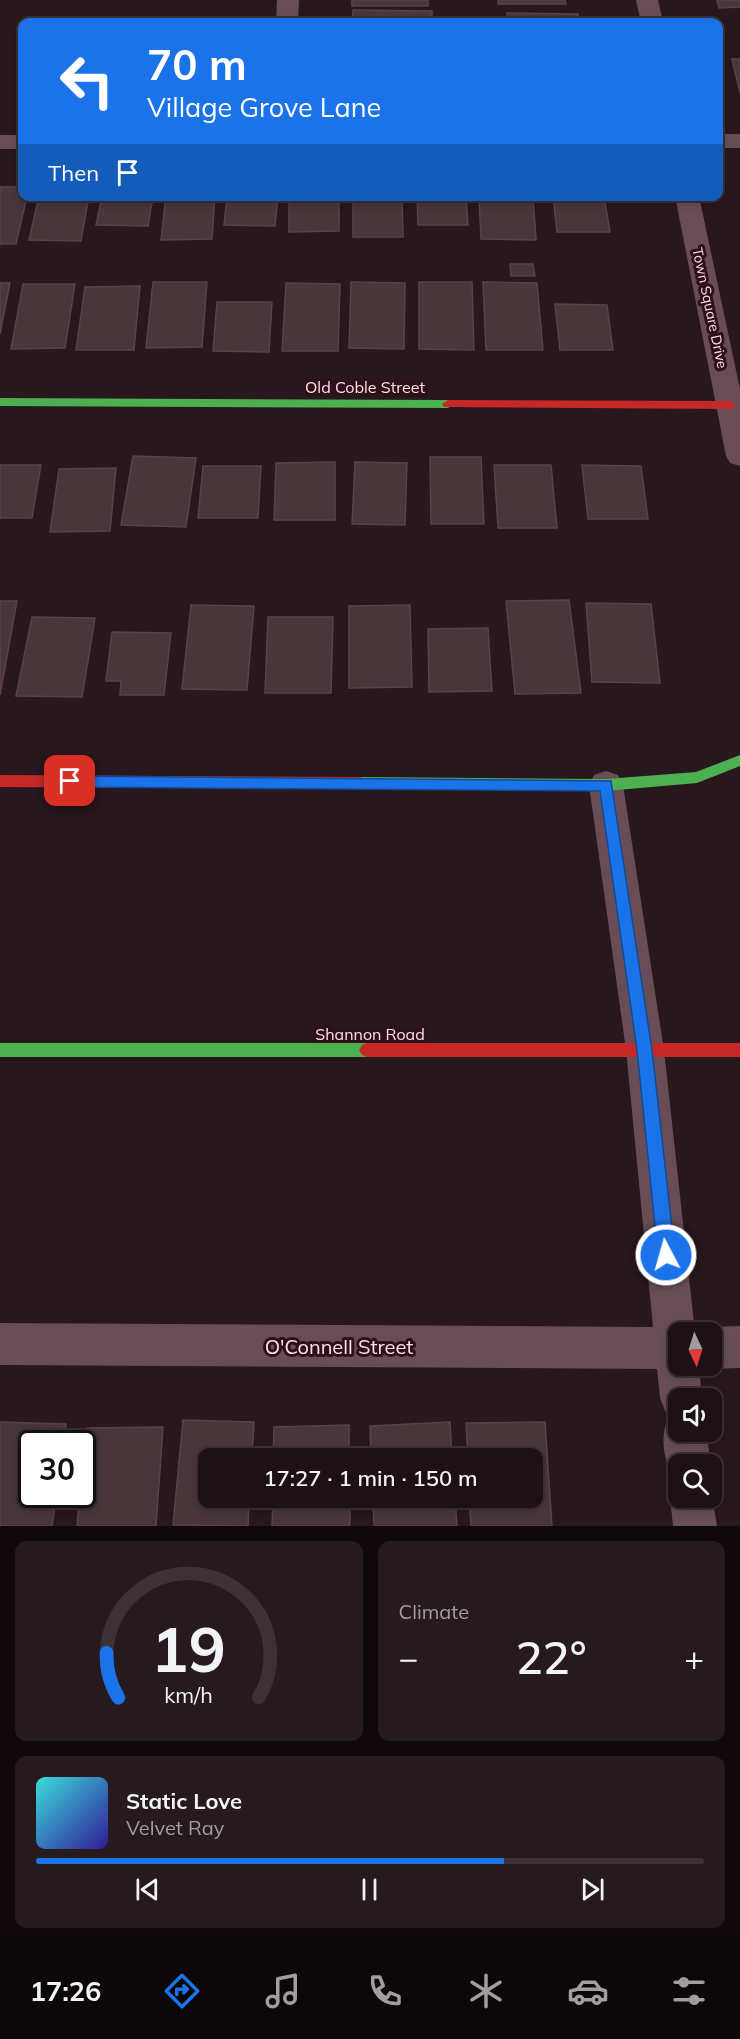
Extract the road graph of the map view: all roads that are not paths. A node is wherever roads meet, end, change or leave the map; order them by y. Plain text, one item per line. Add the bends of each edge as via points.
1 (288, 0) edge
2 (647, 0) edge
3 (287, 18) edge
4 (650, 18) edge
5 (723, 141) edge
6 (740, 141) edge
7 (0, 142) edge
8 (18, 142) edge
9 (688, 201) edge
10 (0, 402) edge
11 (730, 405) junction
12 (740, 456) edge
13 (740, 760) edge
14 (0, 781) edge
15 (606, 785) junction
16 (0, 1050) edge
17 (645, 1050) junction
18 (740, 1050) edge
19 (684, 1322) edge
20 (0, 1344) edge
21 (722, 1347) edge
22 (740, 1347) edge
23 (668, 1348) edge
24 (693, 1508) edge
25 (695, 1526) edge

1 - 3 street
2 - 4 street
5 - 6 street
7 - 8 street
9 - 11 street, Town Square Drive
10 - 11 street, Old Coble Street
11 - 12 street, Town Square Drive
13 - 15 street via 697,777
14 - 15 street
15 - 17 street
16 - 17 street, Shannon Road
17 - 18 street, Shannon Road
17 - 19 street
20 - 23 street, O'Connell Street
21 - 22 street, O'Connell Street
24 - 25 street

